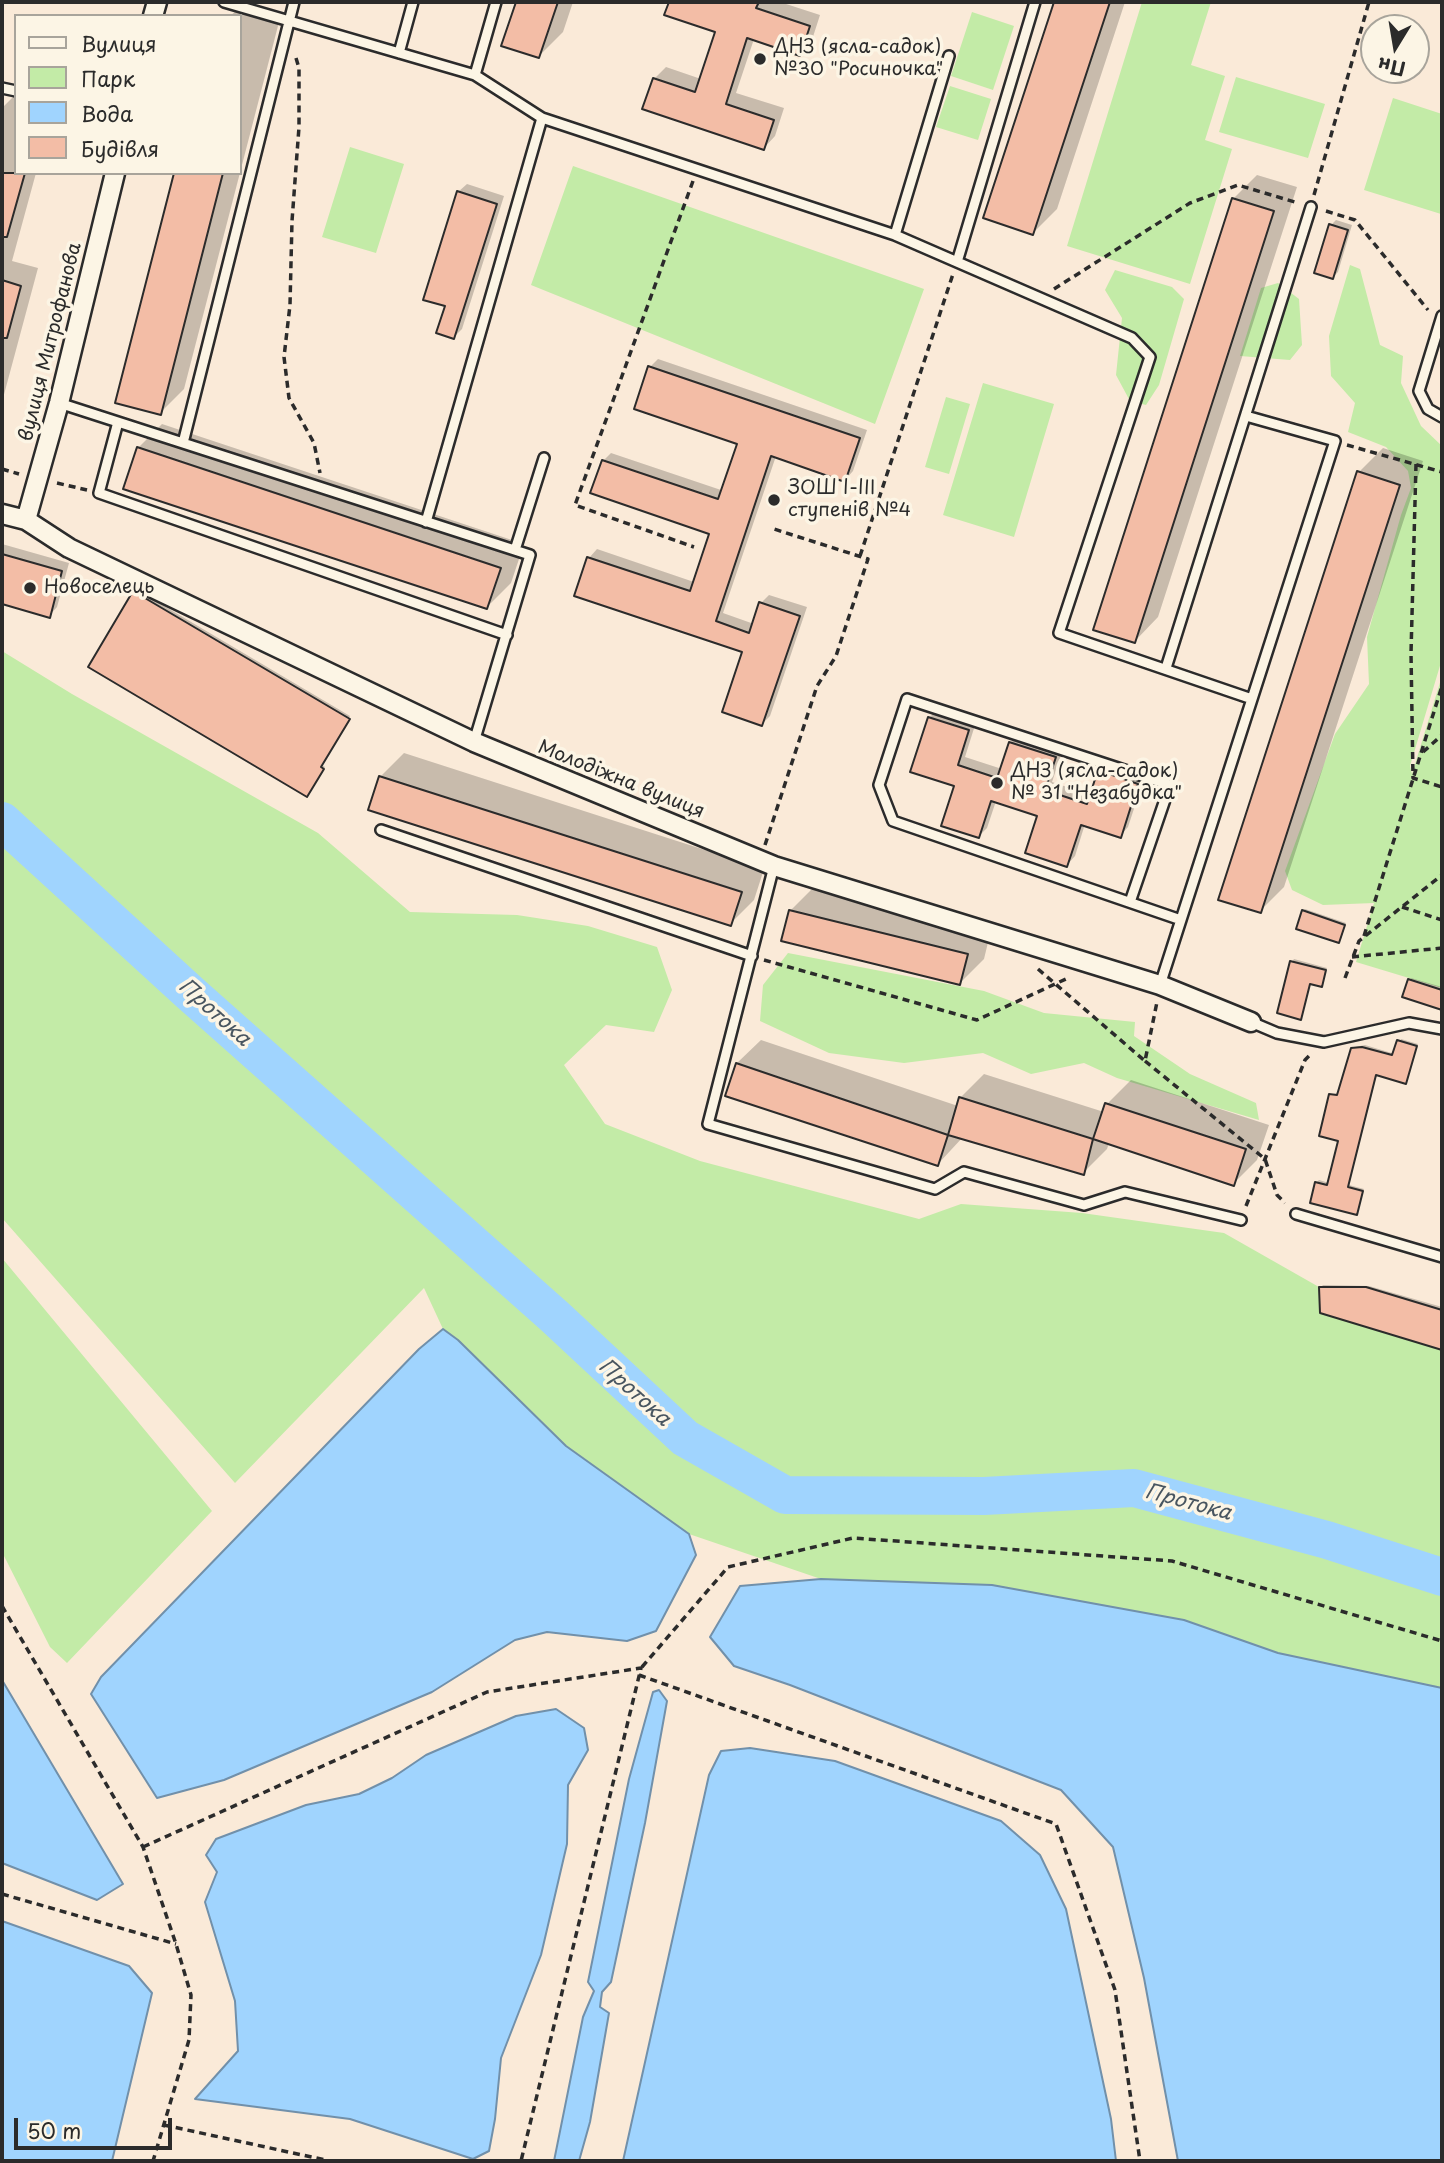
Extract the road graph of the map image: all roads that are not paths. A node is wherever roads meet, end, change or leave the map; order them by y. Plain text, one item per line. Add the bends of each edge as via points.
1 (225, 2) edge
2 (293, 2) edge
3 (413, 2) edge
4 (496, 2) edge
5 (1035, 2) edge
6 (288, 22) junction
7 (399, 53) junction
8 (949, 55) dead end
9 (475, 75) junction
10 (542, 118) junction
11 (115, 175) edge
12 (1311, 207) road end
13 (895, 235) junction
14 (957, 262) junction
15 (1441, 321) edge
16 (59, 403) junction
17 (1246, 416) junction
18 (1442, 417) edge
19 (118, 422) junction
20 (183, 443) junction
21 (544, 458) dead end
22 (2, 514) edge
23 (26, 520) junction
24 (426, 522) junction
25 (515, 550) junction
26 (507, 635) junction
27 (1166, 668) junction
28 (1252, 699) junction
29 (474, 742) junction
30 (381, 830) dead end
31 (767, 863) junction
32 (1130, 902) junction
33 (1181, 920) junction
34 (752, 956) junction
35 (1160, 985) junction
36 (1251, 1022) joint
37 (1442, 1029) edge
38 (1296, 1214) road end
39 (1241, 1220) road end
40 (1442, 1256) edge

1 - 6 lane
2 - 6 lane
3 - 7 lane
4 - 9 lane
5 - 14 lane
6 - 7 lane
6 - 20 lane
7 - 9 lane
8 - 13 lane
9 - 10 lane
10 - 13 lane
10 - 24 lane
11 - 16 street, вулиця Митрофанова
12 - 17 lane
13 - 14 lane
14 - 27 lane via 1132,338 1150,357 1059,632
15 - 18 lane via 1419,391 1428,409
16 - 19 lane
16 - 23 street, вулиця Митрофанова
17 - 27 lane
17 - 28 lane via 1335,441
19 - 20 lane
19 - 26 lane via 99,493
20 - 24 lane
21 - 25 lane
22 - 23 street, Молодіжна вулиця
23 - 29 street, Молодіжна вулиця via 69,548
24 - 25 lane
25 - 26 lane via 530,555
26 - 29 lane
27 - 28 lane
28 - 33 lane
29 - 31 street, Молодіжна вулиця
30 - 34 lane
31 - 34 lane
31 - 35 street, Молодіжна вулиця
32 - 32 lane via 893,821 879,785 907,699 1170,785
32 - 33 lane
33 - 35 lane
34 - 39 lane via 708,1124 935,1189 964,1172 1084,1205 1125,1192
35 - 36 street, Молодіжна вулиця
36 - 37 lane via 1277,1033 1324,1042 1409,1023
38 - 40 lane

